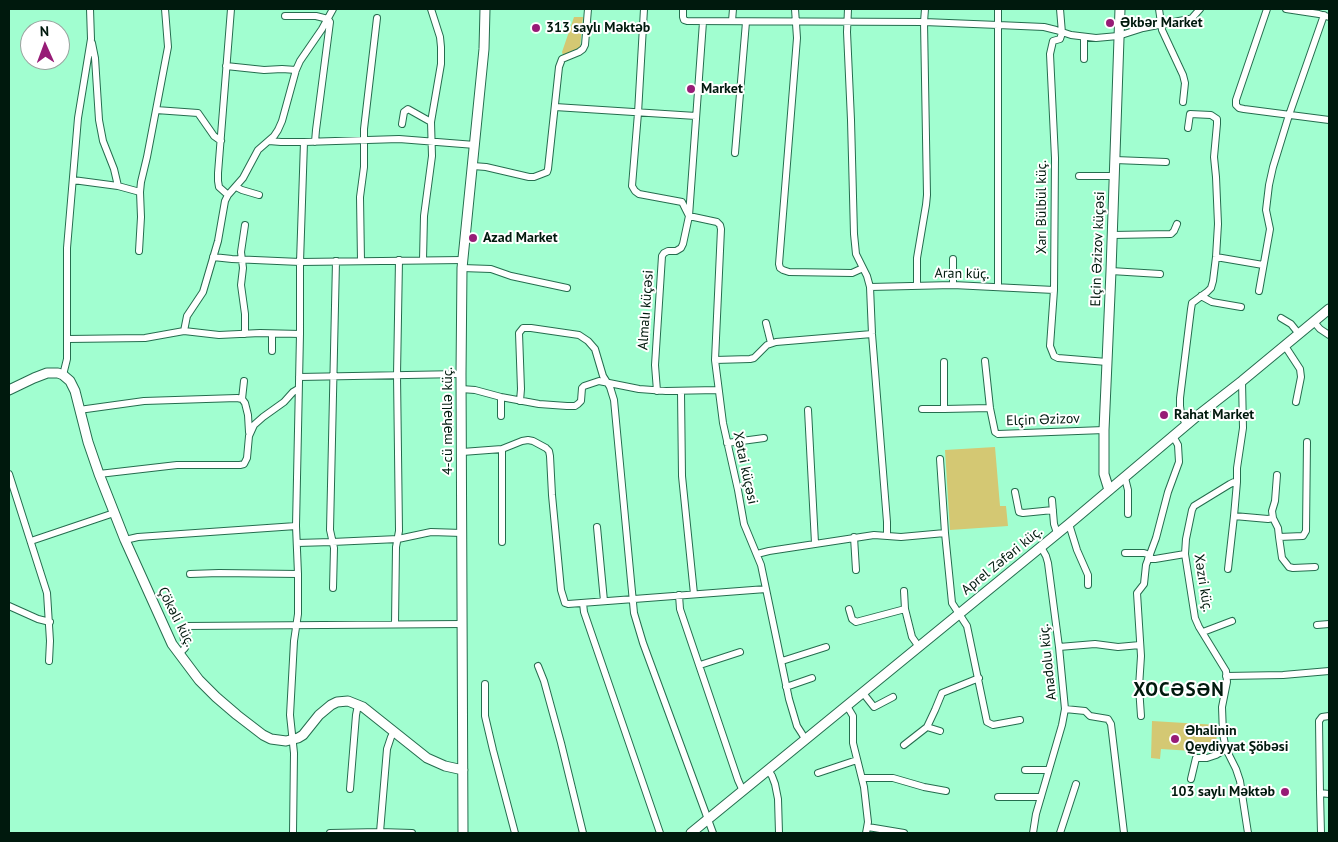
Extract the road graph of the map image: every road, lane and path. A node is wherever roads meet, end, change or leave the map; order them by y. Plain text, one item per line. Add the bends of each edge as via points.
1 (90, 9) edge
2 (165, 9) edge
3 (231, 9) edge
4 (333, 9) edge
5 (432, 9) edge
6 (485, 9) edge
7 (588, 9) edge
8 (644, 9) edge
9 (683, 9) edge
10 (733, 9) edge
11 (795, 9) edge
12 (848, 9) edge
13 (925, 9) edge
14 (998, 9) edge
15 (1060, 9) edge
16 (1120, 9) edge
17 (1159, 9) edge
18 (1200, 9) edge
19 (1267, 9) edge
20 (1286, 9) edge
21 (285, 16) dead end
22 (1327, 16) edge
23 (377, 18) dead end
24 (328, 19) junction
25 (703, 22) junction
26 (732, 22) junction
27 (746, 22) junction
28 (796, 22) junction
29 (848, 22) junction
30 (924, 22) junction
31 (1160, 24) junction
32 (998, 25) junction
33 (1062, 33) junction
34 (1118, 36) junction
35 (1084, 38) junction
36 (91, 39) junction
37 (1084, 59) dead end
38 (226, 66) junction
39 (296, 70) junction
40 (1183, 102) dead end
41 (555, 107) junction
42 (156, 110) junction
43 (638, 113) junction
44 (1289, 115) junction
45 (696, 116) junction
46 (1329, 120) edge
47 (431, 122) junction
48 (402, 124) dead end
49 (1188, 128) dead end
50 (363, 140) junction
51 (221, 141) junction
52 (268, 141) junction
53 (432, 141) junction
54 (304, 142) junction
55 (315, 142) junction
56 (475, 146) junction
57 (736, 153) dead end
58 (1115, 160) junction
59 (1166, 162) dead end
60 (472, 166) junction
61 (1079, 176) dead end
62 (1114, 176) junction
63 (73, 180) junction
64 (118, 186) junction
65 (236, 187) junction
66 (140, 192) junction
67 (228, 195) junction
68 (259, 195) dead end
69 (688, 216) junction
70 (1177, 224) dead end
71 (245, 225) dead end
72 (1112, 235) junction
73 (139, 251) dead end
74 (214, 257) junction
75 (1216, 257) junction
76 (953, 259) dead end
77 (242, 260) junction
78 (399, 260) junction
79 (423, 260) junction
80 (336, 261) junction
81 (361, 261) junction
82 (300, 262) junction
83 (463, 264) junction
84 (1263, 265) junction
85 (863, 268) junction
86 (1111, 271) junction
87 (1160, 274) dead end
88 (917, 286) junction
89 (953, 286) junction
90 (870, 287) junction
91 (998, 287) junction
92 (567, 288) dead end
93 (1054, 290) junction
94 (1259, 291) dead end
95 (1201, 296) junction
96 (1241, 307) dead end
97 (1329, 309) edge
98 (1281, 318) dead end
99 (1314, 322) junction
100 (766, 323) dead end
101 (184, 331) junction
102 (245, 334) junction
103 (272, 334) junction
104 (300, 334) junction
105 (872, 334) junction
106 (1299, 334) junction
107 (1329, 335) edge
108 (68, 339) junction
109 (771, 343) junction
110 (1285, 346) junction
111 (272, 351) dead end
112 (715, 360) junction
113 (985, 361) dead end
114 (944, 362) dead end
115 (1107, 362) junction
116 (461, 374) junction
117 (63, 375) junction
118 (397, 375) junction
119 (334, 376) junction
120 (299, 377) junction
121 (244, 381) dead end
122 (1242, 381) junction
123 (607, 382) junction
124 (298, 389) junction
125 (461, 389) junction
126 (9, 390) edge
127 (718, 390) junction
128 (657, 391) junction
129 (682, 392) junction
130 (501, 397) junction
131 (242, 399) junction
132 (520, 401) junction
133 (1296, 402) dead end
134 (990, 408) junction
135 (922, 409) dead end
136 (944, 409) junction
137 (79, 410) junction
138 (247, 410) junction
139 (808, 410) dead end
140 (502, 416) dead end
141 (263, 417) junction
142 (1186, 425) junction
143 (1104, 430) junction
144 (249, 436) junction
145 (1173, 436) junction
146 (764, 438) dead end
147 (1307, 442) dead end
148 (727, 443) junction
149 (502, 449) junction
150 (462, 452) junction
151 (940, 459) dead end
152 (9, 474) edge
153 (99, 474) junction
154 (1277, 475) dead end
155 (1125, 478) junction
156 (1237, 482) junction
157 (1109, 490) junction
158 (1015, 492) dead end
159 (1052, 500) dead end
160 (1053, 510) junction
161 (114, 513) junction
162 (1128, 514) dead end
163 (1234, 516) junction
164 (1273, 518) junction
165 (1069, 524) junction
166 (296, 526) junction
167 (597, 527) dead end
168 (462, 533) junction
169 (945, 533) junction
170 (1057, 533) junction
171 (887, 536) junction
172 (854, 537) junction
173 (1279, 537) junction
174 (398, 538) junction
175 (31, 540) junction
176 (125, 540) junction
177 (332, 542) junction
178 (502, 542) dead end
179 (297, 543) junction
180 (815, 544) junction
181 (1041, 547) junction
182 (1125, 553) dead end
183 (757, 554) junction
184 (1185, 554) junction
185 (1149, 557) junction
186 (1315, 567) dead end
187 (1228, 569) dead end
188 (856, 570) dead end
189 (190, 574) dead end
190 (298, 574) junction
191 (1088, 585) dead end
192 (333, 588) dead end
193 (766, 589) junction
194 (904, 591) dead end
195 (694, 594) junction
196 (679, 595) junction
197 (633, 598) junction
198 (604, 601) junction
199 (583, 603) junction
200 (9, 606) edge
201 (849, 609) dead end
202 (905, 609) junction
203 (958, 614) junction
204 (1232, 621) dead end
205 (50, 622) junction
206 (395, 624) junction
207 (462, 624) junction
208 (1329, 624) edge
209 (1317, 625) dead end
210 (296, 626) junction
211 (1203, 632) junction
212 (1140, 645) junction
213 (826, 647) dead end
214 (918, 647) junction
215 (1060, 647) junction
216 (740, 652) dead end
217 (179, 654) junction
218 (49, 661) dead end
219 (782, 661) junction
220 (700, 665) junction
221 (538, 666) dead end
222 (1329, 671) edge
223 (1226, 676) junction
224 (812, 678) dead end
225 (979, 678) junction
226 (485, 684) dead end
227 (786, 687) junction
228 (864, 693) junction
229 (893, 697) dead end
230 (358, 705) junction
231 (848, 706) junction
232 (1065, 709) junction
233 (1140, 716) dead end
234 (1329, 716) edge
235 (1020, 720) dead end
236 (927, 727) junction
237 (394, 731) junction
238 (940, 731) dead end
239 (292, 740) junction
240 (806, 740) junction
241 (904, 745) dead end
242 (1226, 749) junction
243 (858, 760) junction
244 (463, 770) junction
245 (768, 770) junction
246 (1025, 770) dead end
247 (1048, 770) junction
248 (818, 773) dead end
249 (862, 778) junction
250 (1191, 779) dead end
251 (1076, 784) dead end
252 (350, 789) dead end
253 (743, 791) junction
254 (946, 791) dead end
255 (1320, 794) junction
256 (1329, 794) edge
257 (998, 796) dead end
258 (1041, 797) junction
259 (707, 820) junction
260 (867, 830) edge
261 (380, 832) junction
262 (293, 833) edge
263 (330, 833) edge
264 (368, 833) edge
265 (412, 833) edge
266 (463, 833) edge
267 (515, 833) edge
268 (583, 833) edge
269 (660, 833) edge
270 (691, 833) edge
271 (713, 833) edge
272 (779, 833) edge
273 (904, 833) edge
274 (1033, 833) edge
275 (1060, 833) edge
276 (1124, 833) edge
277 (1248, 833) edge
278 (1320, 833) edge

1 - 36 street
2 - 42 street via 168,47
3 - 38 street
4 - 24 street
5 - 47 street via 441,47
6 - 56 street, 4-cü məhəllə küç.
7 - 41 street via 583,49 562,60 559,67
8 - 43 street
9 - 25 street via 684,20
10 - 26 street
11 - 28 street
12 - 29 street
13 - 30 street
14 - 32 street
15 - 33 street
16 - 34 street, Elçin Əzizov küçəsi
17 - 31 street
18 - 31 street via 1192,18
19 - 44 street via 1236,105
20 - 22 street
21 - 24 street
22 - 44 street
23 - 50 street
24 - 39 street
24 - 55 street via 330,26
25 - 26 street
25 - 45 street
26 - 27 street
27 - 28 street
27 - 57 street
28 - 29 street
28 - 85 street via 780,268 789,272 852,273
29 - 30 street
29 - 85 street via 854,234 856,254
30 - 32 street
30 - 88 street via 927,194 917,258
31 - 34 street
31 - 40 street via 1183,75
32 - 33 street via 1044,27
32 - 91 street
33 - 35 street
33 - 93 street, Xarı Bülbül küç. via 1060,39 1053,42 1050,54
34 - 35 street
34 - 58 street, Elçin Əzizov küçəsi
35 - 37 street
36 - 63 street via 78,118
36 - 64 street via 99,120
38 - 39 street
38 - 51 street
39 - 52 street via 282,121
41 - 43 street
41 - 60 street via 547,172 528,177
42 - 51 street via 198,113
42 - 66 street
43 - 45 street
43 - 69 street via 632,186 639,194 682,202
44 - 46 street
44 - 84 street via 1269,185 1266,210 1270,229
45 - 69 street
47 - 48 street via 408,109 404,112
47 - 53 street
49 - 75 street via 1190,114 1211,115 1217,119 1214,157
50 - 53 street
50 - 55 street
50 - 81 street
51 - 67 street via 218,181 219,187
52 - 54 street
52 - 65 street via 258,150
53 - 56 street
53 - 79 street
54 - 55 street
54 - 82 street
56 - 60 street, 4-cü məhəllə küç.
58 - 59 street
58 - 62 street, Elçin Əzizov küçəsi
60 - 83 street, 4-cü məhəllə küç.
61 - 62 street
62 - 72 street, Elçin Əzizov küçəsi
63 - 64 street
63 - 108 street via 66,248
64 - 66 street
65 - 67 street
65 - 68 street
66 - 73 street
67 - 74 street
69 - 112 street, Xətai küçəsi via 717,222 721,229
69 - 128 street, Almalı küçəsi via 681,248 662,256 655,365
70 - 72 street via 1171,234
71 - 77 street
72 - 86 street, Elçin Əzizov küçəsi
74 - 77 street
74 - 101 street via 203,292 187,316
75 - 84 street
75 - 95 street via 1211,288
76 - 89 street
77 - 82 street
77 - 102 street
78 - 79 street
78 - 81 street
78 - 118 street
79 - 83 street
80 - 81 street
80 - 82 street
80 - 119 street
82 - 104 street
83 - 92 street
83 - 116 street, 4-cü məhəllə küç.
84 - 94 street
85 - 90 street
86 - 87 street
86 - 115 street, Elçin Əzizov küçəsi
88 - 89 street, Aran küç.
88 - 90 street, Aran küç.
89 - 91 street, Aran küç.
90 - 105 street
91 - 93 street, Aran küç.
93 - 115 street, Xarı Bülbül küç. via 1050,346 1054,356
95 - 96 street via 1212,302
95 - 142 street via 1192,303 1191,309 1180,406
97 - 99 street, Aprel Zəfəri küç.
98 - 106 street
99 - 106 street, Aprel Zəfəri küç.
99 - 107 street
100 - 109 street
101 - 102 street
101 - 108 street via 145,338
102 - 103 street
103 - 104 street
103 - 111 street
104 - 120 street
105 - 109 street
105 - 171 street
106 - 110 street, Aprel Zəfəri küç.
108 - 117 street
109 - 112 street via 754,358
110 - 122 street, Aprel Zəfəri küç.
110 - 133 street via 1300,369
112 - 127 street, Xətai küçəsi
113 - 134 street, Elçin Əzizov
114 - 136 street
115 - 143 street, Elçin Əzizov küçəsi
116 - 118 street
116 - 125 street, 4-cü məhəllə küç.
117 - 126 street via 41,375
117 - 137 street, Çökəli küç. via 72,385
118 - 119 street
118 - 174 street
119 - 120 street
119 - 177 street
120 - 124 street
121 - 131 street
122 - 142 street, Aprel Zəfəri küç.
122 - 156 street via 1243,428
123 - 128 street
123 - 132 street via 584,386 581,401 575,406
123 - 132 street via 597,354 584,337 523,328 519,333
123 - 197 street via 614,400
124 - 141 street
124 - 166 street
125 - 130 street
125 - 150 street, 4-cü məhəllə küç.
127 - 129 street
127 - 148 street, Xətai küçəsi
128 - 129 street
129 - 195 street via 682,476
130 - 132 street
130 - 140 street
131 - 137 street via 144,401
131 - 138 street
134 - 136 street
134 - 143 street, Elçin Əzizov via 993,428 998,434
135 - 136 street
137 - 153 street, Çökəli küç.
138 - 141 street
138 - 144 street
139 - 180 street
141 - 144 street
142 - 145 street, Aprel Zəfəri küç.
143 - 157 street, Elçin Əzizov küçəsi via 1104,474
144 - 153 street via 246,462 240,465 177,465
145 - 155 street, Aprel Zəfəri küç.
145 - 185 street via 1178,446 1179,462
146 - 148 street
147 - 173 street via 1305,535
148 - 183 street, Xətai küçəsi via 744,524
149 - 150 street
149 - 178 street
149 - 199 street via 528,440 549,451 563,601
150 - 168 street, 4-cü məhəllə küç.
151 - 169 street
152 - 175 street
153 - 161 street, Çökəli küç.
154 - 164 street
155 - 157 street, Aprel Zəfəri küç.
155 - 162 street
156 - 163 street
156 - 184 street, Xəzri küç. via 1194,506
157 - 165 street, Aprel Zəfəri küç.
158 - 160 street via 1019,512
159 - 160 street
160 - 170 street
161 - 175 street
161 - 176 street, Çökəli küç.
163 - 164 street
163 - 187 street
164 - 173 street
165 - 170 street, Aprel Zəfəri küç.
165 - 191 street via 1088,574
166 - 176 street
166 - 179 street
167 - 198 street
168 - 174 street via 431,532
168 - 207 street, 4-cü məhəllə küç.
169 - 171 street
169 - 203 street via 952,603
170 - 181 street, Aprel Zəfəri küç.
171 - 172 street
172 - 180 street
172 - 188 street
173 - 186 street via 1282,558 1289,567
174 - 177 street
174 - 206 street
175 - 205 street via 47,593
176 - 217 street, Çökəli küç.
177 - 179 street
177 - 192 street
179 - 190 street
180 - 183 street
181 - 203 street, Aprel Zəfəri küç.
181 - 215 street, Anadolu küç. via 1048,563
182 - 185 street via 1144,553
183 - 193 street, Xətai küçəsi
184 - 185 street
184 - 211 street, Xəzri küç. via 1195,618
185 - 212 street via 1144,584 1137,592
189 - 190 street
190 - 210 street
193 - 195 street
193 - 219 street, Xətai küçəsi
194 - 202 street
195 - 196 street
196 - 197 street
196 - 220 street via 680,609
197 - 198 street
197 - 259 street via 643,643
198 - 199 street
199 - 269 street
200 - 205 street
201 - 202 street via 856,622
202 - 214 street
203 - 214 street, Aprel Zəfəri küç.
203 - 225 street via 967,626
204 - 211 street
205 - 218 street
206 - 207 street
206 - 210 street
207 - 244 street, 4-cü məhəllə küç.
208 - 209 street
210 - 217 street via 186,626 183,628 185,648
210 - 239 street via 290,706
211 - 223 street, Xəzri küç. via 1224,666
212 - 215 street
212 - 233 street
213 - 219 street
214 - 228 street, Aprel Zəfəri küç.
215 - 232 street, Anadolu küç.
216 - 220 street
217 - 239 street, Çökəli küç. via 207,689 254,729 278,741
219 - 227 street, Xətai küçəsi
220 - 253 street
221 - 268 street
222 - 223 street
223 - 242 street, Xəzri küç. via 1222,707
224 - 227 street
225 - 235 street via 988,722 993,725
225 - 236 street via 942,693
226 - 267 street via 485,716
227 - 240 street, Xətai küçəsi via 797,726
228 - 229 street via 874,707
228 - 231 street, Aprel Zəfəri küç.
230 - 237 street
230 - 239 street via 343,701 331,705 303,735
230 - 252 street
231 - 240 street, Aprel Zəfəri küç.
231 - 243 street via 853,716 853,743
232 - 247 street, Anadolu küç.
232 - 276 street via 1085,710 1090,716 1108,719 1111,724
234 - 255 street via 1319,721
236 - 238 street
236 - 241 street
237 - 244 street via 427,758
237 - 261 street via 388,749
239 - 262 street
240 - 245 street, Aprel Zəfəri küç.
242 - 250 street via 1207,758 1196,758
242 - 277 street, Xəzri küç. via 1240,781
243 - 248 street
243 - 249 street
244 - 266 street, 4-cü məhəllə küç.
245 - 253 street, Aprel Zəfəri küç.
245 - 272 street via 778,799
246 - 247 street
247 - 258 street, Anadolu küç.
249 - 254 street via 893,778
249 - 260 street
251 - 275 street
253 - 259 street, Aprel Zəfəri küç.
255 - 256 street
255 - 278 street
257 - 258 street
258 - 274 street, Anadolu küç.
259 - 270 street, Aprel Zəfəri küç.
259 - 271 street
260 - 273 street
261 - 264 street
261 - 265 street
263 - 264 street

